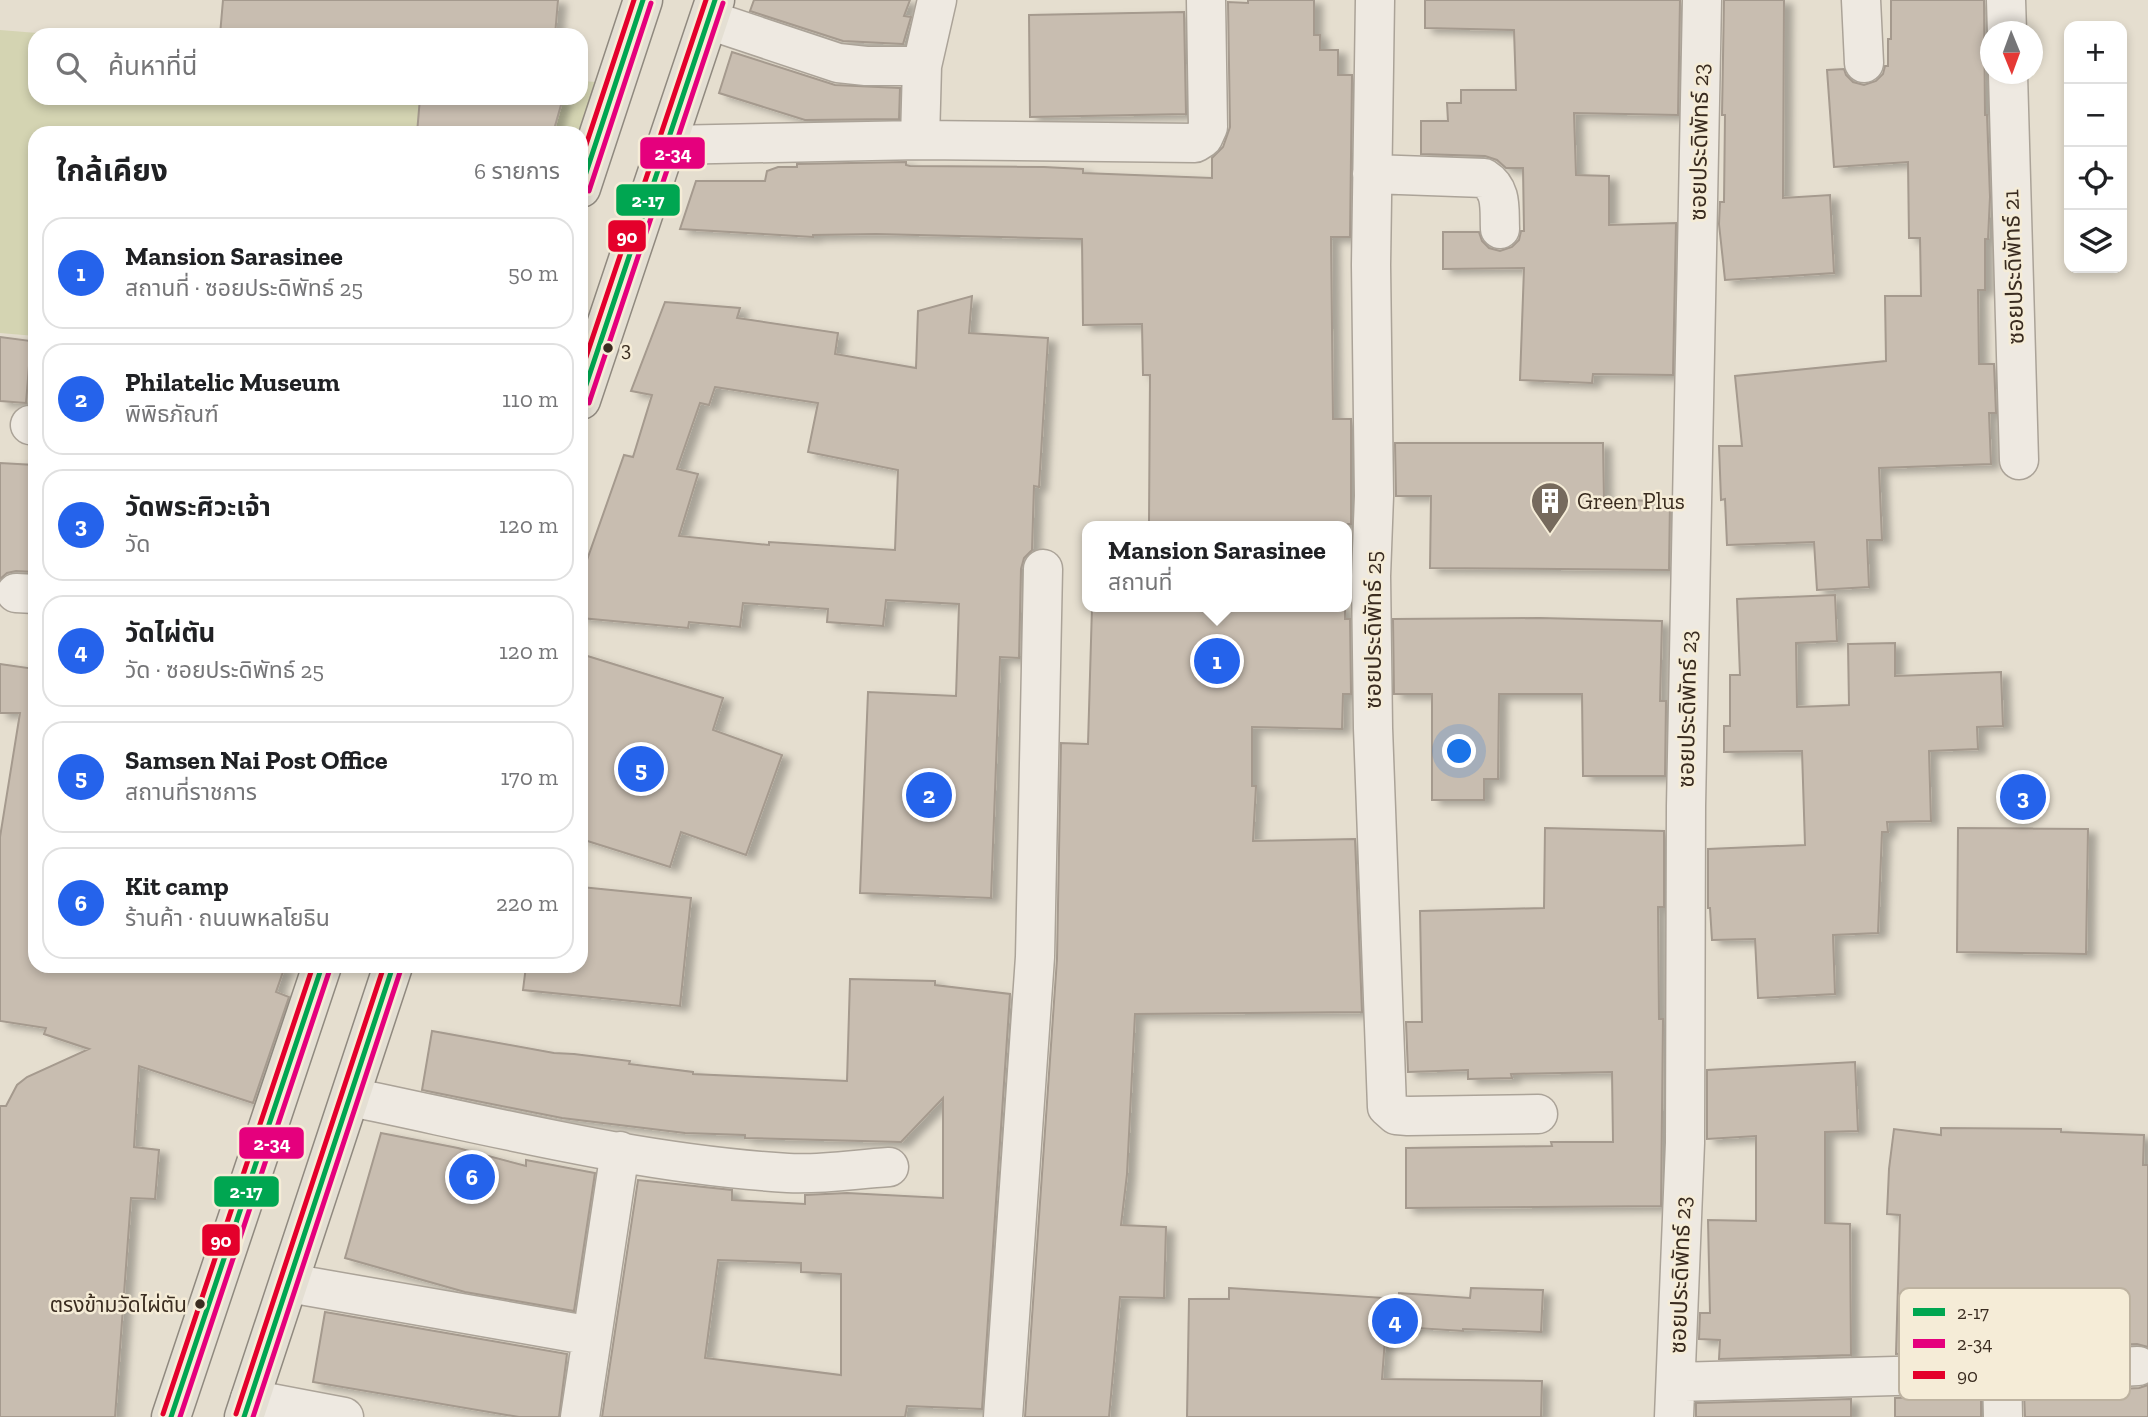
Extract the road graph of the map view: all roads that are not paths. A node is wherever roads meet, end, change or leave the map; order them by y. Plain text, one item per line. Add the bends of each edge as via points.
1 (643, 0) edge
2 (937, 0) edge
3 (1206, 0) edge
4 (1375, 0) edge
5 (1702, 0) edge
6 (1861, 0) edge
7 (2006, 0) edge
8 (712, 10) edge
9 (2007, 21) edge
10 (1864, 63) dead end
11 (922, 66) junction
12 (2008, 84) edge
13 (920, 140) junction
14 (667, 145) junction
15 (588, 167) edge
16 (1372, 174) junction
17 (1500, 229) dead end
18 (588, 379) edge
19 (2019, 460) dead end
20 (1043, 569) dead end
21 (320, 973) edge
22 (391, 973) edge
23 (351, 1097) junction
24 (1538, 1114) dead end
25 (620, 1151) junction
26 (889, 1167) dead end
27 (289, 1283) junction
28 (592, 1336) junction
29 (2130, 1366) edge
30 (2138, 1366) dead end
31 (1899, 1382) edge
32 (1675, 1400) edge
33 (247, 1408) edge
34 (171, 1417) edge
35 (344, 1417) edge
36 (580, 1417) edge
37 (1003, 1417) edge

1 - 15 main road
2 - 11 street
3 - 13 street via 1209,127 1195,143
4 - 16 street, ซอยประดิพัทธ์ 25
5 - 32 street, ซอยประดิพัทธ์ 23 via 1686,766 1685,1143
6 - 10 street
7 - 9 street
8 - 11 street via 838,63
8 - 14 main road
11 - 13 street
12 - 19 street, ซอยประดิพัทธ์ 21
13 - 14 street
14 - 18 main road
16 - 17 street via 1484,178 1498,191
16 - 24 street, ซอยประดิพัทธ์ 25 via 1373,728 1387,1107 1396,1115 1408,1116
20 - 37 street via 1035,957
21 - 34 main road
22 - 23 main road
23 - 25 street
23 - 27 main road
25 - 26 street via 791,1173
25 - 28 street
27 - 28 street
27 - 33 main road
28 - 36 street
29 - 30 street
31 - 32 street
33 - 35 street

